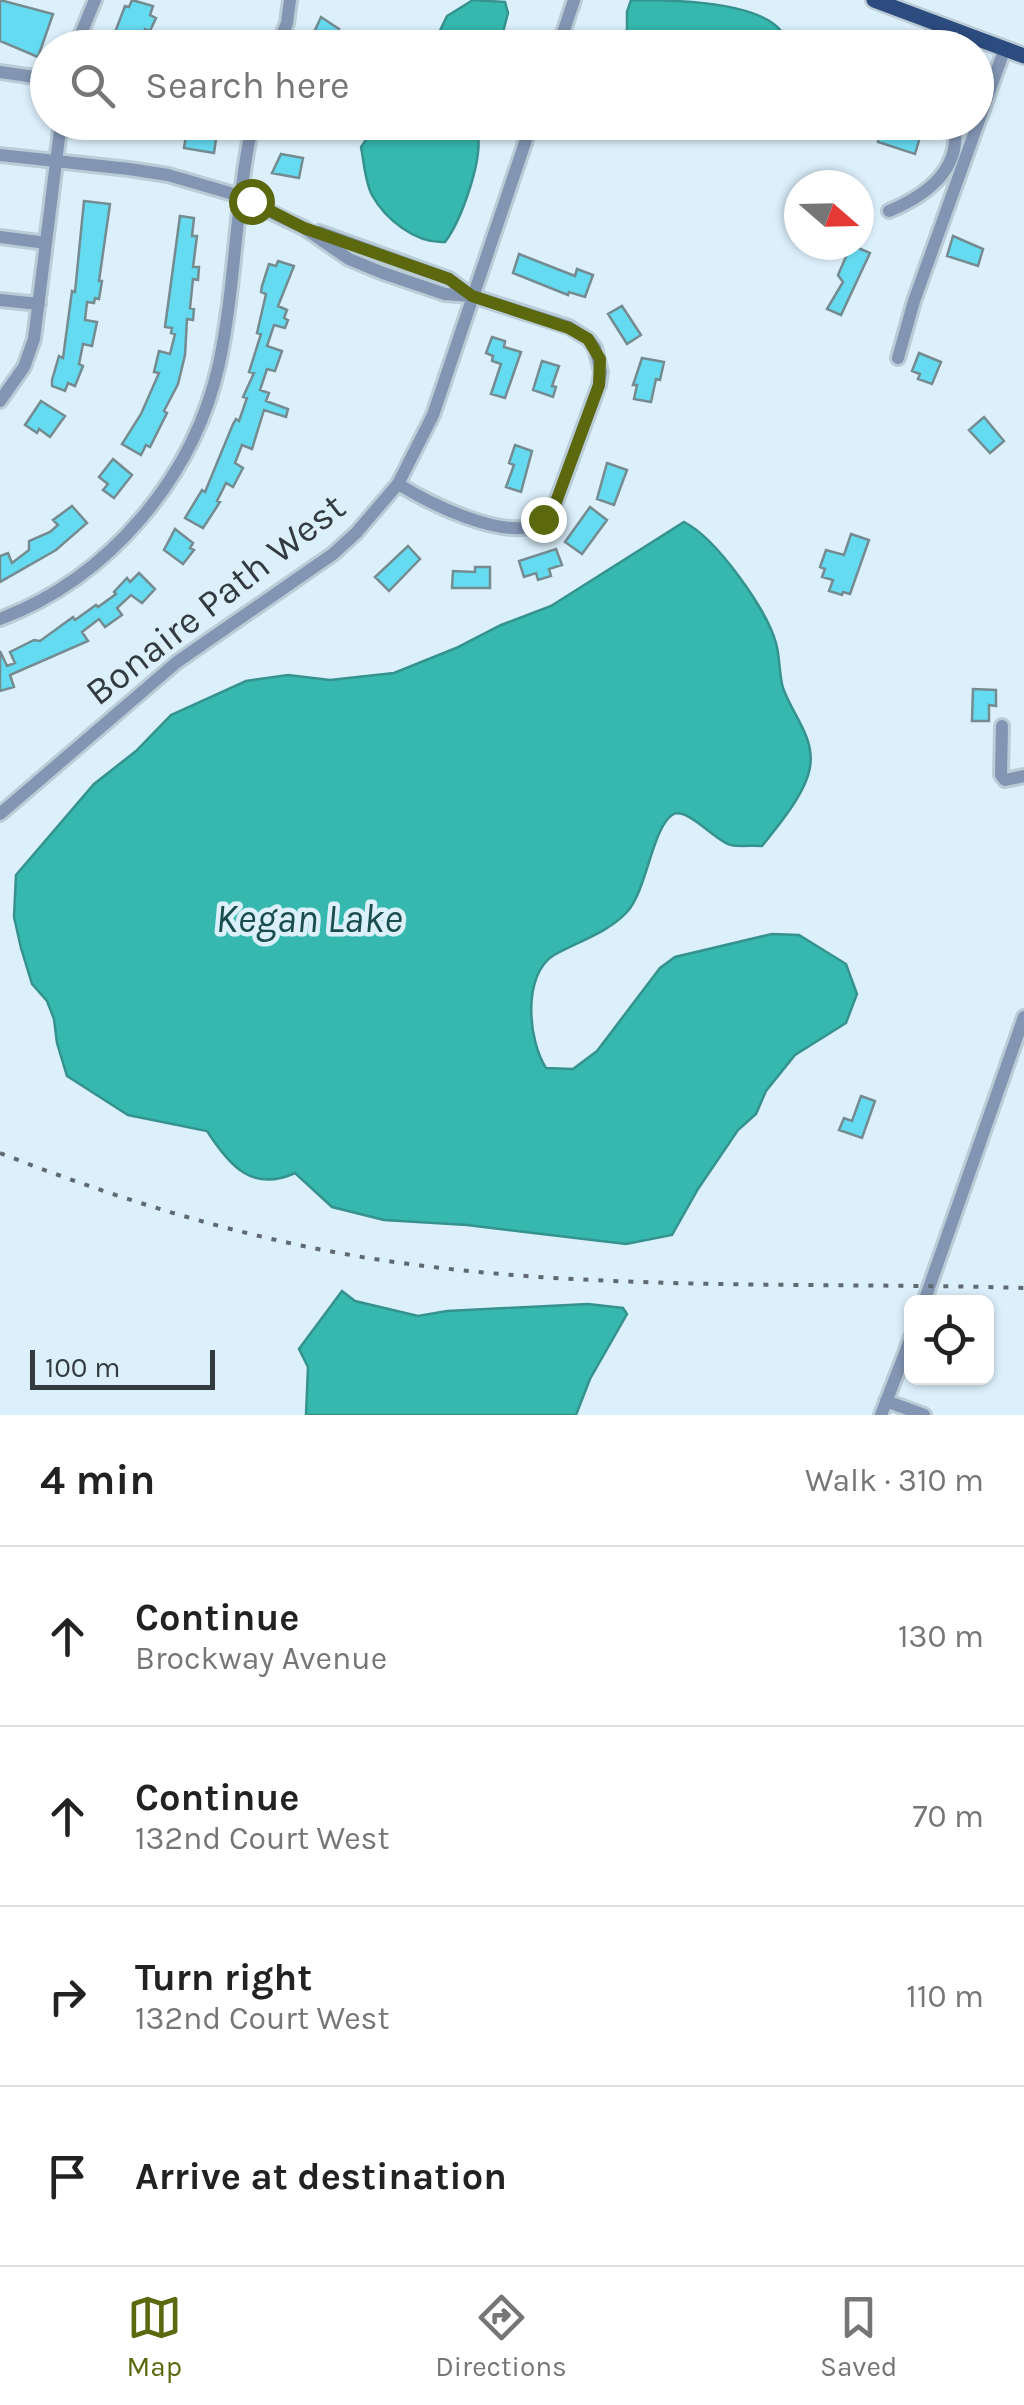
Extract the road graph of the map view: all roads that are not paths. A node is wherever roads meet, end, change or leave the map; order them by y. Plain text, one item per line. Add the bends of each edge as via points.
1 (95, 0) edge
2 (290, 0) edge
3 (574, 0) edge
4 (874, 0) edge
5 (944, 26) junction
6 (82, 30) edge
7 (284, 30) edge
8 (564, 30) edge
9 (942, 30) edge
10 (955, 30) edge
11 (994, 44) edge
12 (1004, 48) junction
13 (1024, 56) edge
14 (0, 72) edge
15 (30, 76) edge
16 (994, 76) edge
17 (60, 140) edge
18 (250, 140) edge
19 (526, 140) edge
20 (954, 140) edge
21 (971, 140) edge
22 (0, 154) edge
23 (57, 161) junction
24 (240, 198) junction
25 (889, 211) dead end
26 (0, 237) edge
27 (46, 243) junction
28 (472, 296) junction
29 (0, 300) edge
30 (39, 304) junction
31 (898, 358) dead end
32 (0, 401) edge
33 (398, 484) junction
34 (0, 619) edge
35 (1002, 726) dead end
36 (1024, 776) edge
37 (0, 814) edge
38 (1024, 1017) edge
39 (926, 1295) edge
40 (904, 1355) edge
41 (886, 1401) junction
42 (881, 1415) edge
43 (924, 1415) edge

1 - 6 street
2 - 7 street
3 - 8 street
4 - 5 main road
5 - 9 street
5 - 10 main road
11 - 12 main road
12 - 13 main road
12 - 16 street
14 - 15 street
17 - 23 street
18 - 24 street
19 - 28 street, Bonaire Path West
20 - 25 street via 937,182
21 - 31 street
22 - 23 street
23 - 24 street via 168,175
23 - 27 street
24 - 28 street via 449,279
24 - 34 street via 218,368 178,468 140,520 93,565 52,595
26 - 27 street
27 - 30 street
28 - 33 street, Bonaire Path West via 433,416
28 - 33 street via 569,328 588,339 600,359 599,385 556,502 536,525 507,528 430,504
29 - 30 street
30 - 32 street via 30,354
33 - 37 street, Bonaire Path West via 333,554 176,662
35 - 36 street via 1001,775
38 - 39 street
40 - 41 street
41 - 42 street
41 - 43 street

